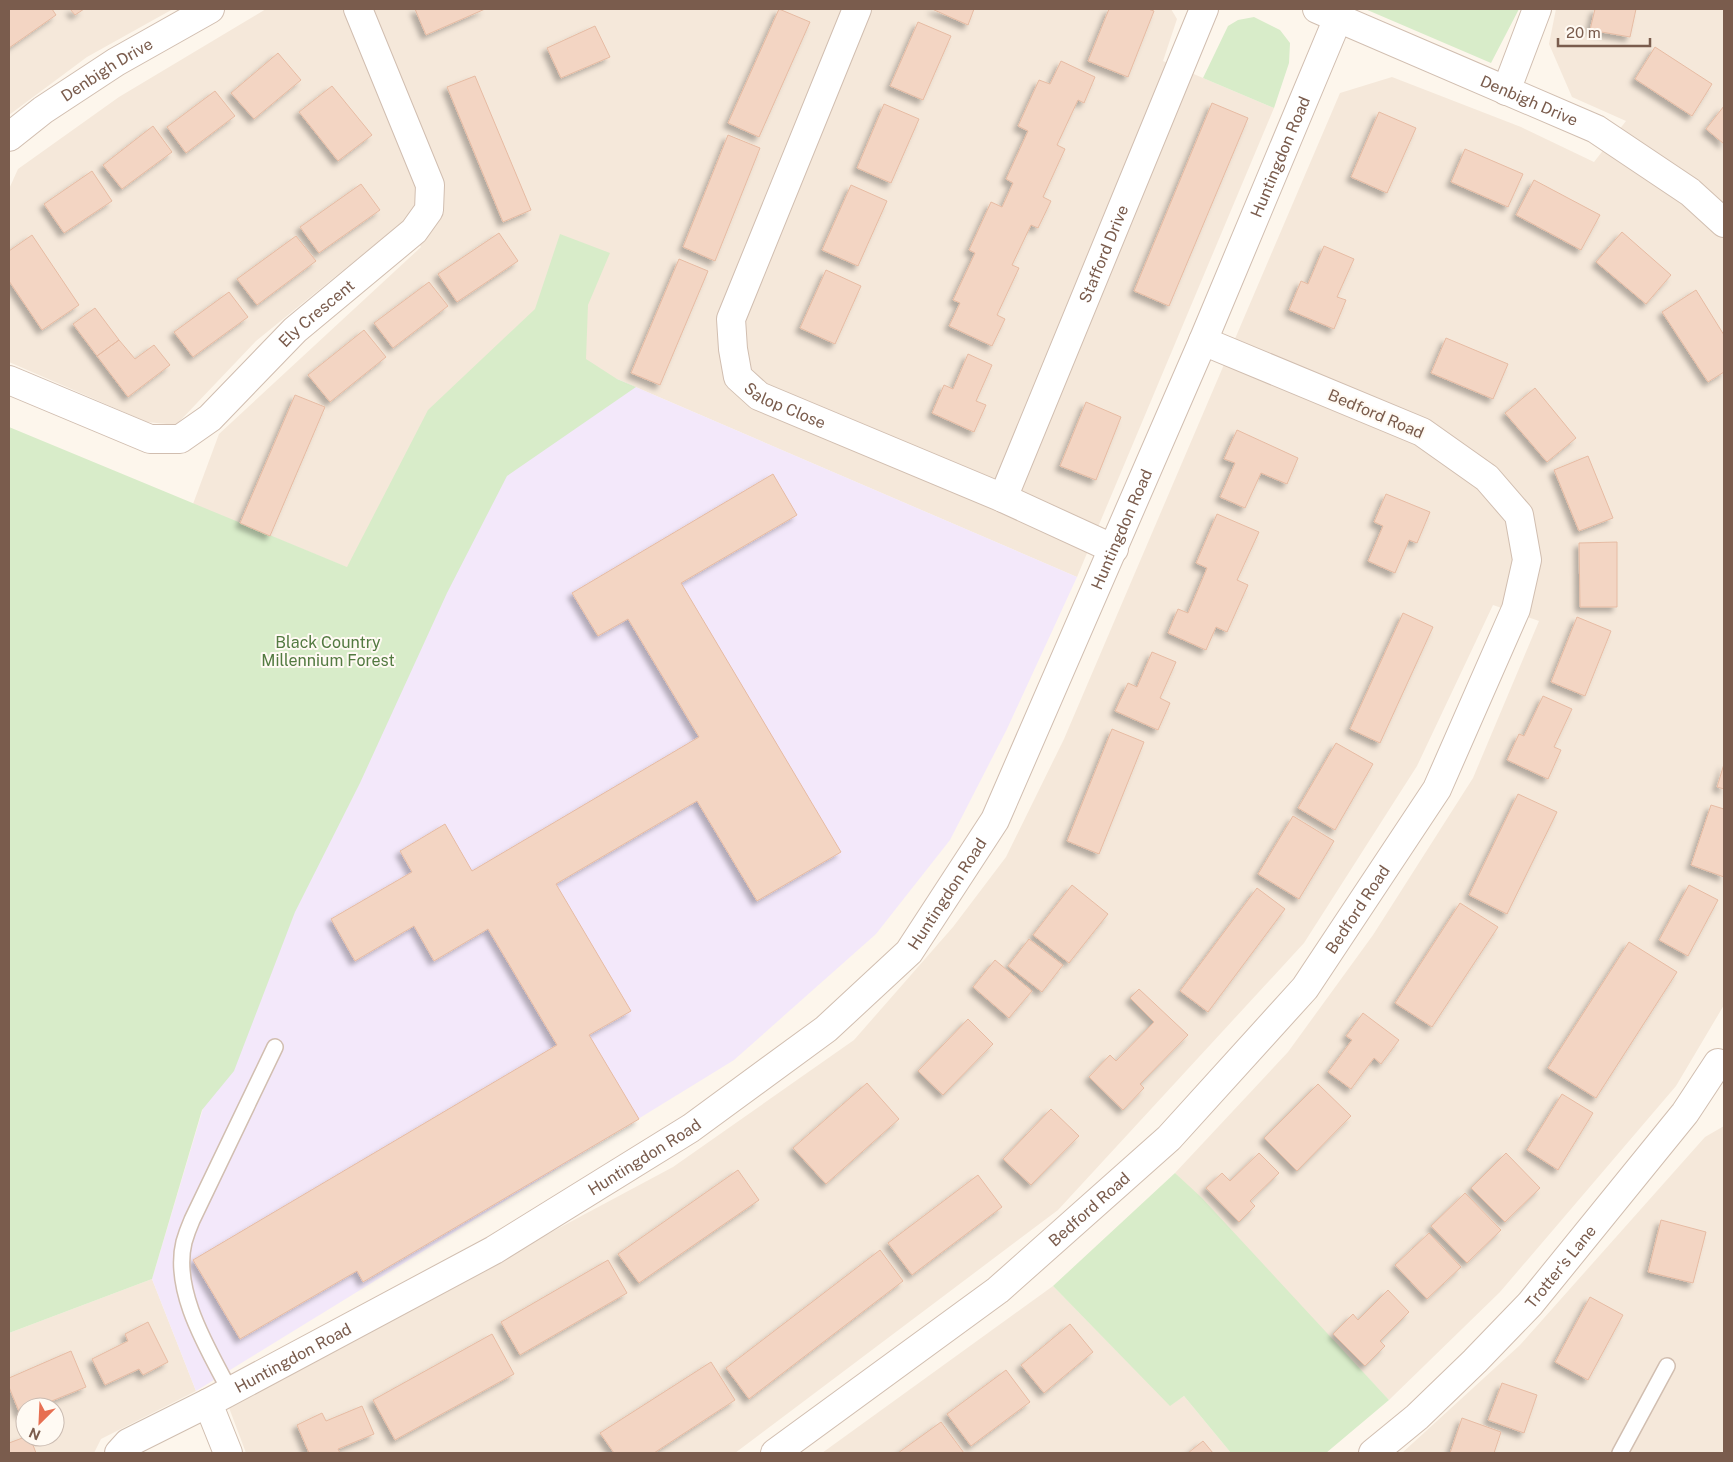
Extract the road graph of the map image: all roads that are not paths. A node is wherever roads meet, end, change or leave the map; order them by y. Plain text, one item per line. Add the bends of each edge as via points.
1 (210, 9) edge
2 (358, 9) edge
3 (856, 9) edge
4 (1204, 9) edge
5 (1537, 9) edge
6 (1328, 13) edge
7 (1506, 91) junction
8 (9, 137) edge
9 (1724, 223) edge
10 (1203, 341) junction
11 (9, 380) edge
12 (1003, 498) junction
13 (1114, 549) junction
14 (275, 1047) dead end
15 (1722, 1060) edge
16 (1667, 1366) dead end
17 (219, 1397) junction
18 (119, 1453) edge
19 (228, 1453) edge
20 (775, 1453) edge
21 (1372, 1453) edge
22 (1620, 1453) edge

1 - 8 street, Denbigh Drive via 116,62 43,110
2 - 11 street, Ely Crescent via 430,185 429,210 414,231 295,330 210,418 180,439 150,438
3 - 12 street, Salop Close via 731,319 738,377 759,396
4 - 12 street, Stafford Drive
5 - 7 street
6 - 7 street, Denbigh Drive
6 - 10 street, Huntingdon Road
7 - 9 street, Denbigh Drive via 1596,129 1690,192
10 - 13 street, Huntingdon Road
10 - 20 street, Bedford Road via 1422,432 1488,478 1519,514 1526,560 1516,608 1437,789 1305,988 1169,1138 1028,1265
12 - 13 street, Salop Close
13 - 17 street, Huntingdon Road via 995,820 909,952 826,1029 691,1128 494,1250
14 - 17 lane via 184,1243 184,1284
15 - 21 street, Trotter's Lane via 1685,1113 1530,1304 1417,1417
16 - 22 lane
17 - 18 street, Huntingdon Road via 128,1442
17 - 19 street

